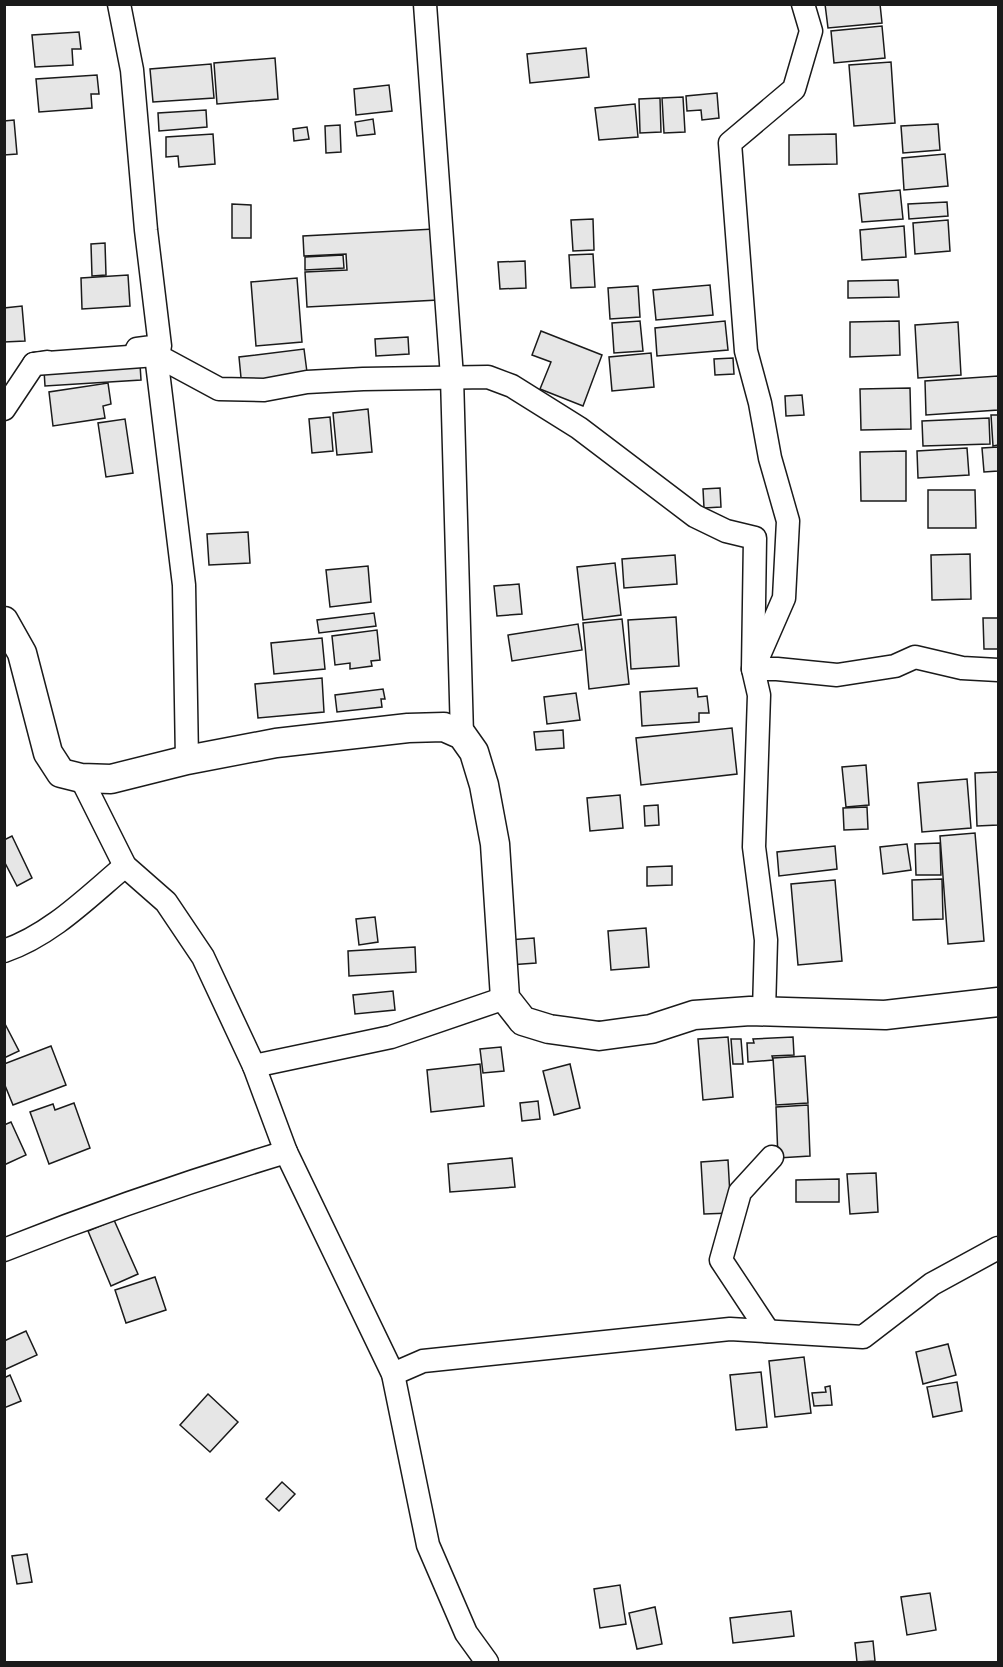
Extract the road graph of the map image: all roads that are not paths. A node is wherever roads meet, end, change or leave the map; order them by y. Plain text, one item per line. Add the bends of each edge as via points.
1 (119, 4) edge
2 (425, 4) edge
3 (803, 4) edge
4 (156, 355) junction
5 (34, 364) junction
6 (452, 377) junction
7 (4, 409) edge
8 (4, 621) edge
9 (753, 669) junction
10 (999, 670) edge
11 (462, 735) junction
12 (187, 760) junction
13 (81, 778) junction
14 (125, 866) junction
15 (4, 951) edge
16 (505, 998) junction
17 (999, 1002) edge
18 (764, 1011) junction
19 (254, 1066) junction
20 (286, 1152) junction
21 (772, 1157) dead end
22 (999, 1248) edge
23 (4, 1250) edge
24 (768, 1331) junction
25 (393, 1374) junction
26 (487, 1662) edge

1 - 5 street via 132,69 160,346
2 - 6 street
3 - 9 street via 811,31 795,90 730,143 746,351 788,521 784,597
4 - 5 street
4 - 6 street via 219,389 264,390 307,382
4 - 12 street via 184,585
5 - 7 street
6 - 9 street via 488,377 512,386 579,428 695,516 726,531 755,538
6 - 11 street
8 - 13 street via 22,653 48,753 61,773
9 - 10 street via 837,675 895,666 915,657 962,668
9 - 18 street via 759,695 754,847 766,940
11 - 12 street via 444,727 408,728 276,743
11 - 16 street via 474,752 484,785 495,844
12 - 13 street via 111,779
13 - 14 street
14 - 15 street via 69,913 24,944
14 - 19 street via 166,902 203,957
16 - 18 street via 523,1021 599,1036 651,1029 694,1016
16 - 19 street via 391,1037
17 - 18 street via 885,1015
19 - 20 street
20 - 23 street via 185,1183
20 - 25 street
21 - 24 street via 740,1192 720,1260
22 - 24 street via 932,1284 863,1337
24 - 25 street via 730,1329 423,1361
25 - 26 street via 428,1545 466,1633

